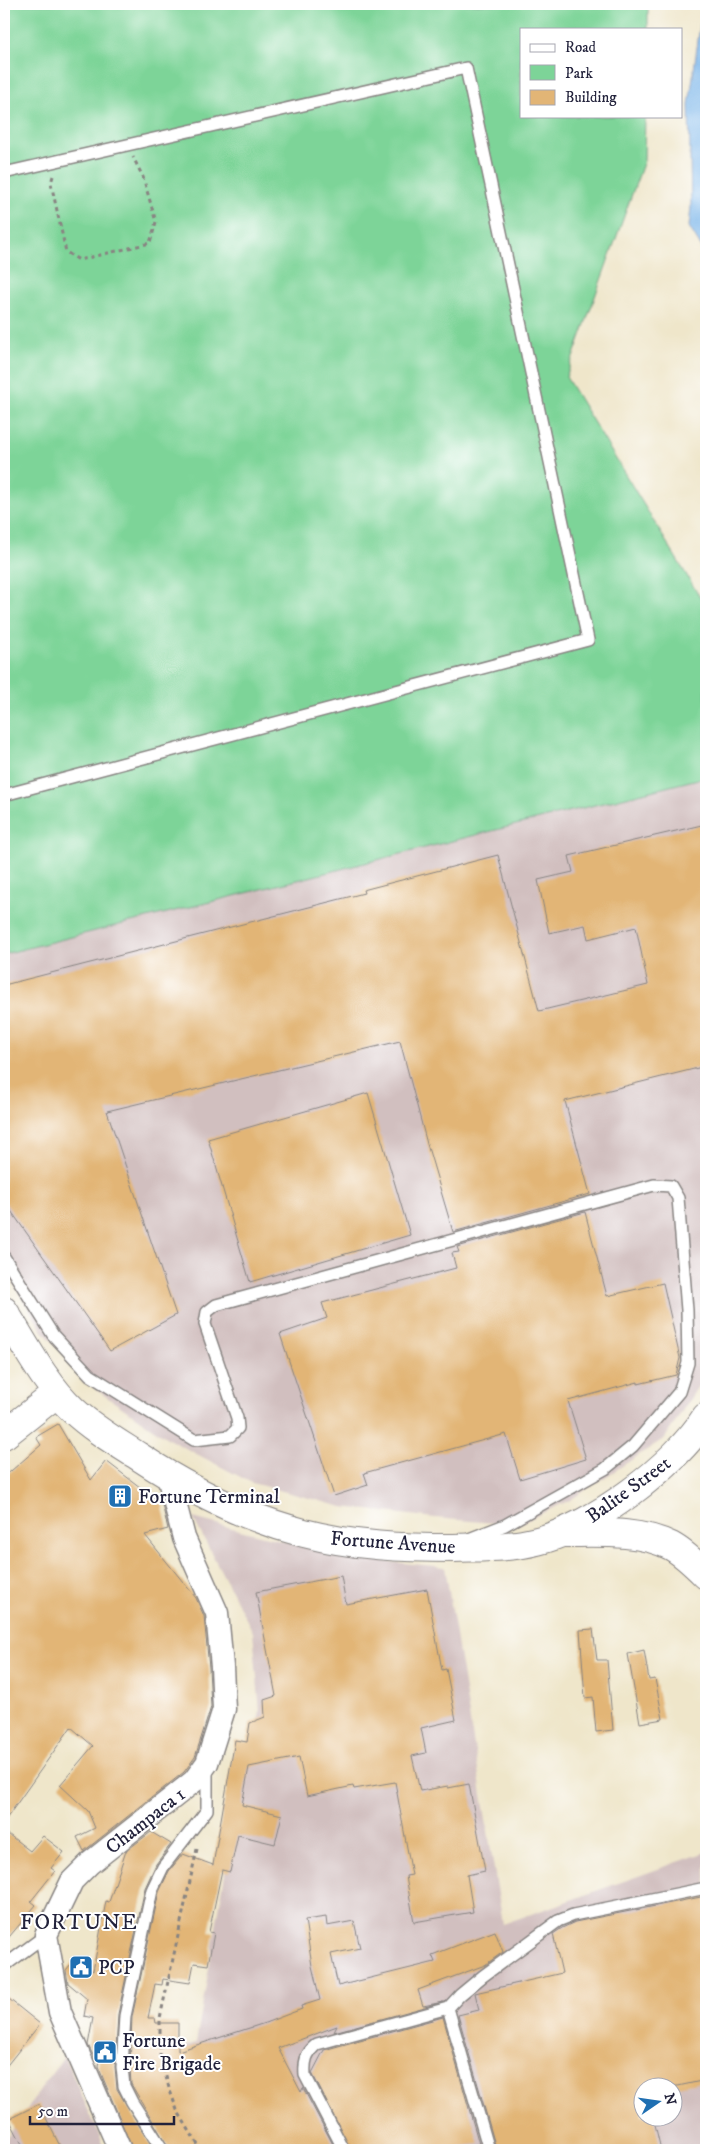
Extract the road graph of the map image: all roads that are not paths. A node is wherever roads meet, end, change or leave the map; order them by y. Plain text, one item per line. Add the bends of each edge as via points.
1 (4, 173) edge
2 (4, 795) edge
3 (4, 1257) edge
4 (4, 1311) edge
5 (56, 1392) junction
6 (706, 1417) edge
7 (4, 1435) edge
8 (168, 1476) junction
9 (565, 1533) junction
10 (446, 1548) junction
11 (706, 1575) edge
12 (207, 1763) junction
13 (706, 1888) edge
14 (46, 1936) junction
15 (4, 1966) edge
16 (448, 2008) junction
17 (120, 2150) edge
18 (162, 2150) edge
19 (344, 2150) edge
20 (489, 2150) edge

1 - 2 lane via 466,68 588,640
3 - 10 lane via 53,1335 90,1375 194,1440 230,1436 238,1428 205,1324 207,1312 216,1305 654,1185 672,1186 678,1198 687,1310 688,1363 679,1392 634,1446 605,1469 505,1525
4 - 5 main road, Fortune Avenue
5 - 7 main road
5 - 8 main road, Fortune Avenue via 90,1425
6 - 9 main road, Balite Street via 676,1454 643,1482
8 - 10 main road, Fortune Avenue via 255,1517 304,1533 340,1541
8 - 12 street, Champaca 1 via 184,1538 217,1612 224,1709
9 - 10 main road, Fortune Avenue via 514,1546
9 - 11 main road via 626,1534 650,1538 672,1546
12 - 14 street, Champaca 1 via 194,1781 72,1880
12 - 18 lane via 207,1810 163,1867 152,1890 125,2016 124,2086
13 - 16 lane via 573,1914 558,1921 483,1976
14 - 15 lane
14 - 17 street via 60,2012
16 - 19 lane via 317,2044 308,2051 305,2074
16 - 20 lane

